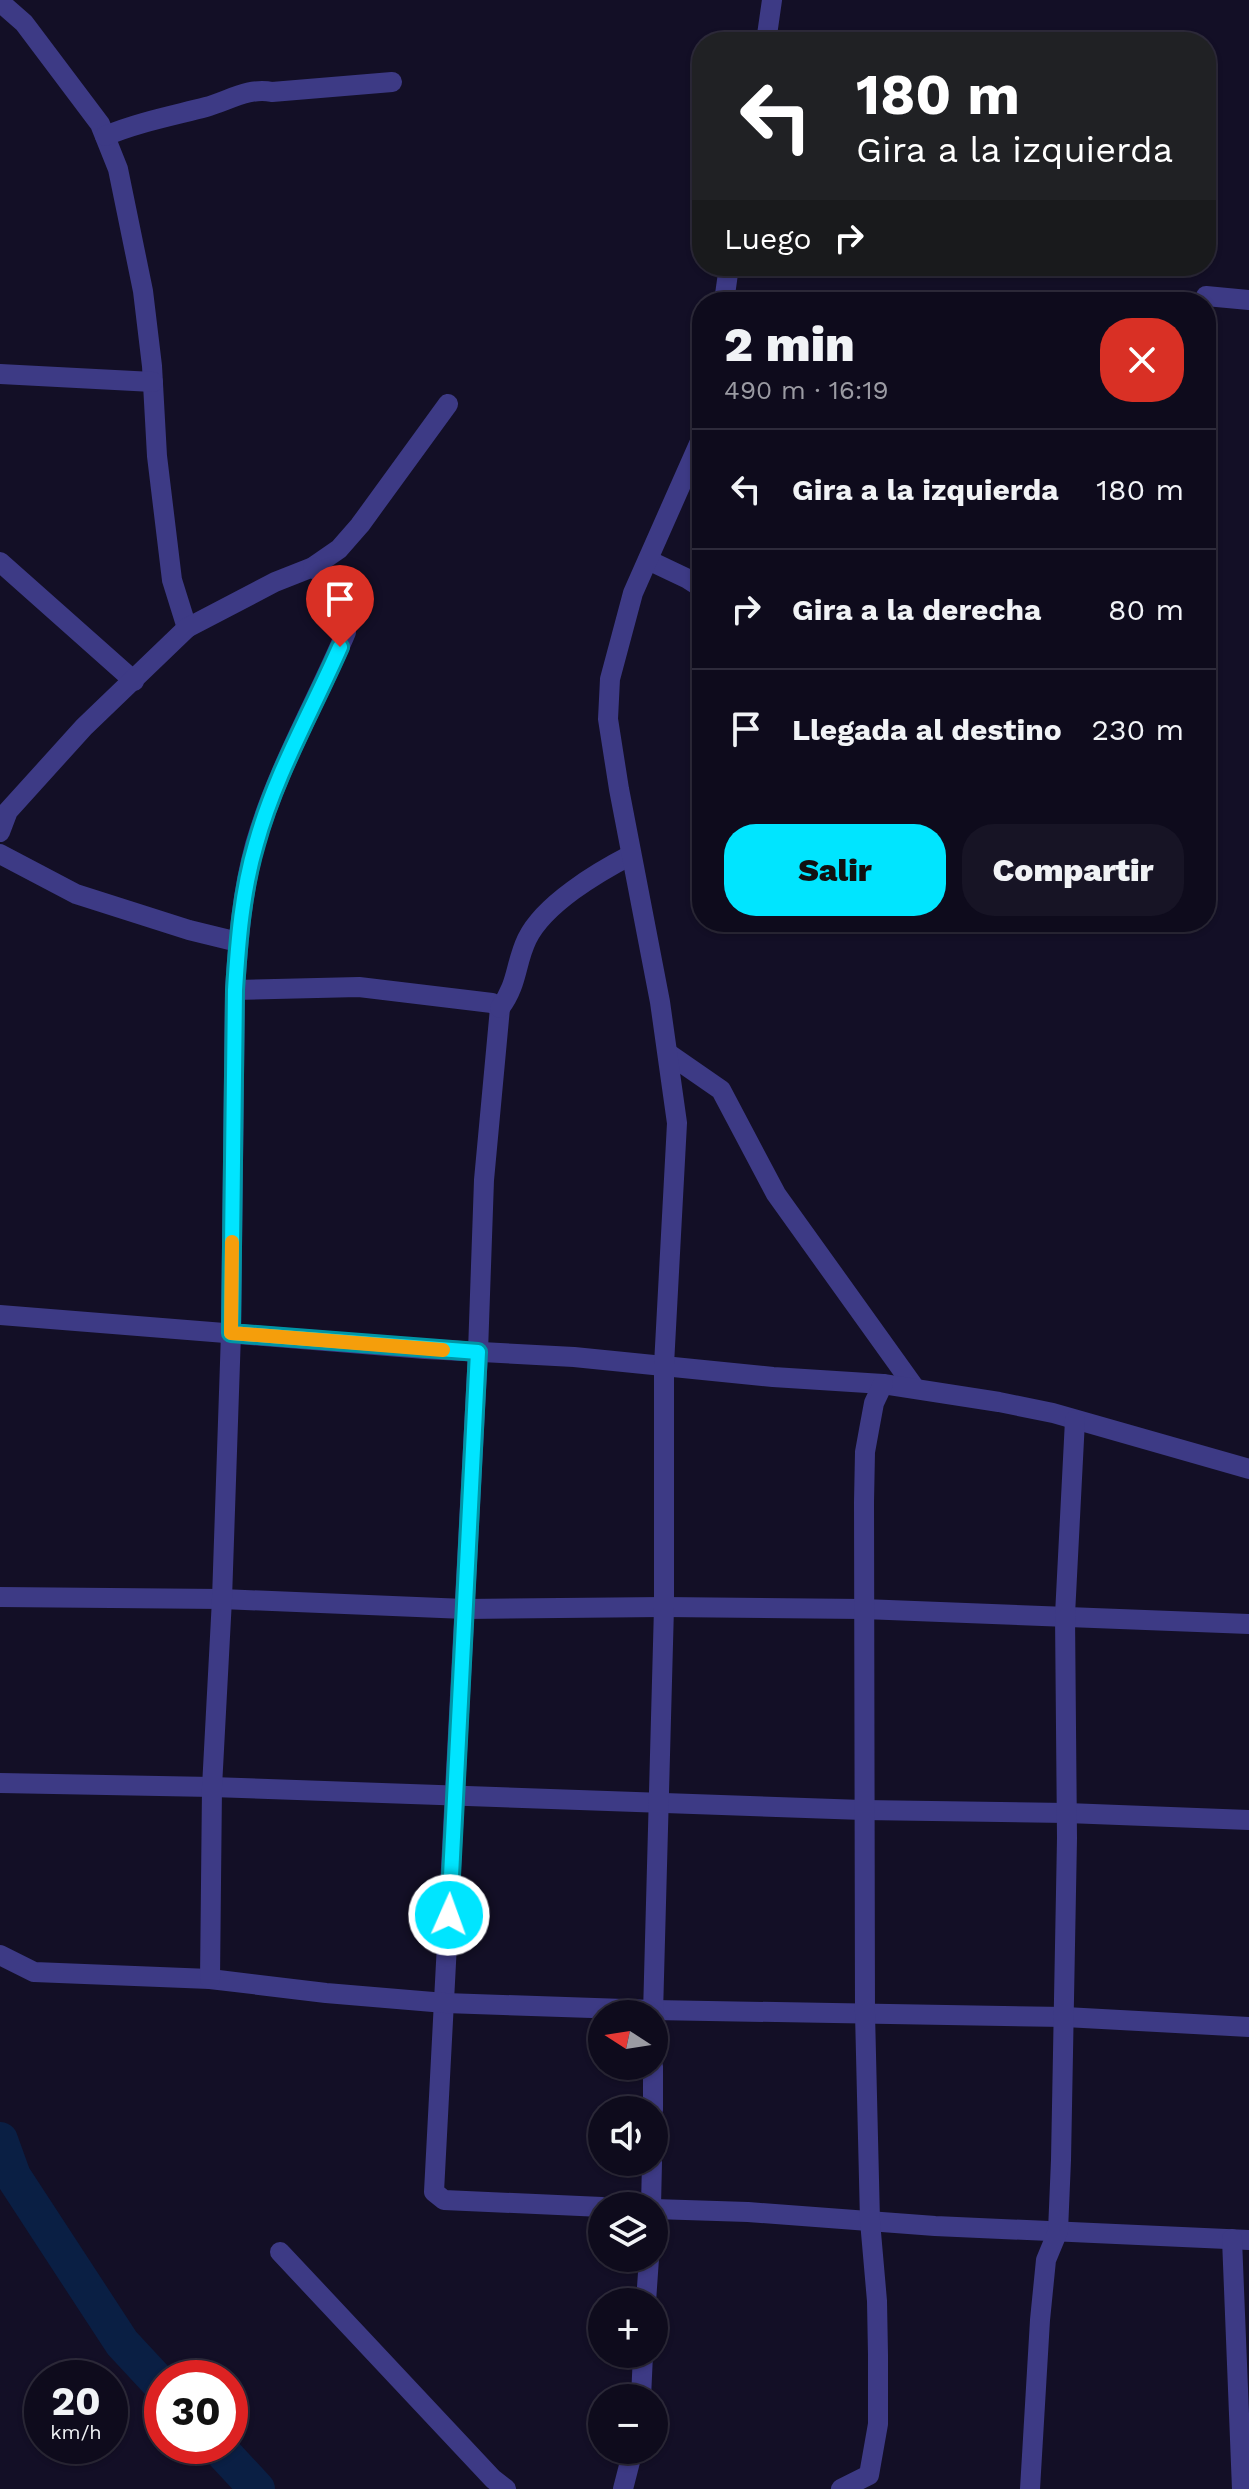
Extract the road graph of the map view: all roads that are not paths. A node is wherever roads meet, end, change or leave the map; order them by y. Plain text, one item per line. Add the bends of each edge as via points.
1 (772, 0) edge
2 (0, 2) edge
3 (767, 32) edge
4 (392, 82) dead end
5 (105, 136) junction
6 (1216, 297) edge
7 (1249, 300) edge
8 (0, 374) edge
9 (153, 382) junction
10 (448, 404) dead end
11 (692, 460) edge
12 (648, 560) junction
13 (0, 562) edge
14 (313, 567) junction
15 (692, 582) edge
16 (187, 628) junction
17 (134, 681) junction
18 (4, 808) edge
19 (0, 832) edge
20 (0, 854) edge
21 (631, 855) junction
22 (238, 942) junction
23 (235, 990) junction
24 (500, 1008) junction
25 (669, 1054) junction
26 (0, 1315) edge
27 (231, 1333) junction
28 (478, 1352) junction
29 (664, 1365) junction
30 (883, 1384) junction
31 (915, 1388) junction
32 (1075, 1420) junction
33 (1249, 1469) edge
34 (0, 1597) edge
35 (222, 1599) junction
36 (664, 1607) junction
37 (465, 1609) junction
38 (863, 1609) junction
39 (1065, 1615) junction
40 (1249, 1624) edge
41 (0, 1783) edge
42 (212, 1787) junction
43 (454, 1797) junction
44 (658, 1802) junction
45 (863, 1810) junction
46 (1067, 1813) junction
47 (1249, 1820) edge
48 (0, 1955) edge
49 (210, 1979) junction
50 (653, 2000) edge
51 (445, 2003) junction
52 (588, 2009) edge
53 (668, 2012) edge
54 (865, 2013) junction
55 (1065, 2017) junction
56 (1249, 2027) edge
57 (588, 2206) edge
58 (668, 2208) edge
59 (870, 2221) junction
60 (1058, 2231) junction
61 (1240, 2240) edge
62 (280, 2252) dead end
63 (629, 2464) edge
64 (506, 2489) edge
65 (623, 2489) edge
66 (841, 2489) edge
67 (1030, 2489) edge
68 (1242, 2489) edge

1 - 3 street
2 - 5 street via 24,23
4 - 5 street via 259,89
5 - 9 street via 132,232
6 - 7 street
8 - 9 street
9 - 16 street via 172,580
10 - 14 street via 360,525
11 - 12 street
12 - 15 street
12 - 21 street via 633,593 610,679 608,719
13 - 17 street
14 - 16 street
14 - 22 street via 343,599 346,632 268,806
16 - 17 street
17 - 18 street
18 - 19 street
20 - 22 street via 76,894
21 - 24 street via 579,886 543,916 528,938 514,987
21 - 25 street
22 - 23 street
23 - 24 street via 389,989
23 - 27 street
24 - 28 street via 484,1180
25 - 29 street via 677,1123
25 - 31 street via 721,1090 776,1194
26 - 27 street
27 - 28 street
27 - 35 street
28 - 29 street
28 - 37 street
29 - 30 street
29 - 36 street
30 - 31 street
30 - 38 street via 865,1452
31 - 32 street
32 - 33 street
32 - 39 street
34 - 35 street
35 - 37 street
35 - 42 street
36 - 37 street
36 - 38 street
36 - 44 street
37 - 43 street
38 - 39 street
38 - 45 street
39 - 40 street
39 - 46 street
41 - 42 street
42 - 43 street
42 - 49 street
43 - 44 street
43 - 51 street
44 - 45 street
44 - 50 street
45 - 46 street
45 - 54 street
46 - 47 street
46 - 55 street
48 - 49 street via 34,1972
49 - 51 street
51 - 52 street
51 - 57 street via 434,2192 444,2200
53 - 54 street
54 - 55 street
54 - 59 street
55 - 56 street
55 - 60 street
58 - 59 street
59 - 60 street
59 - 66 street via 878,2424 869,2475
60 - 61 street
60 - 67 street via 1046,2260
61 - 68 street
62 - 64 street
63 - 65 street

